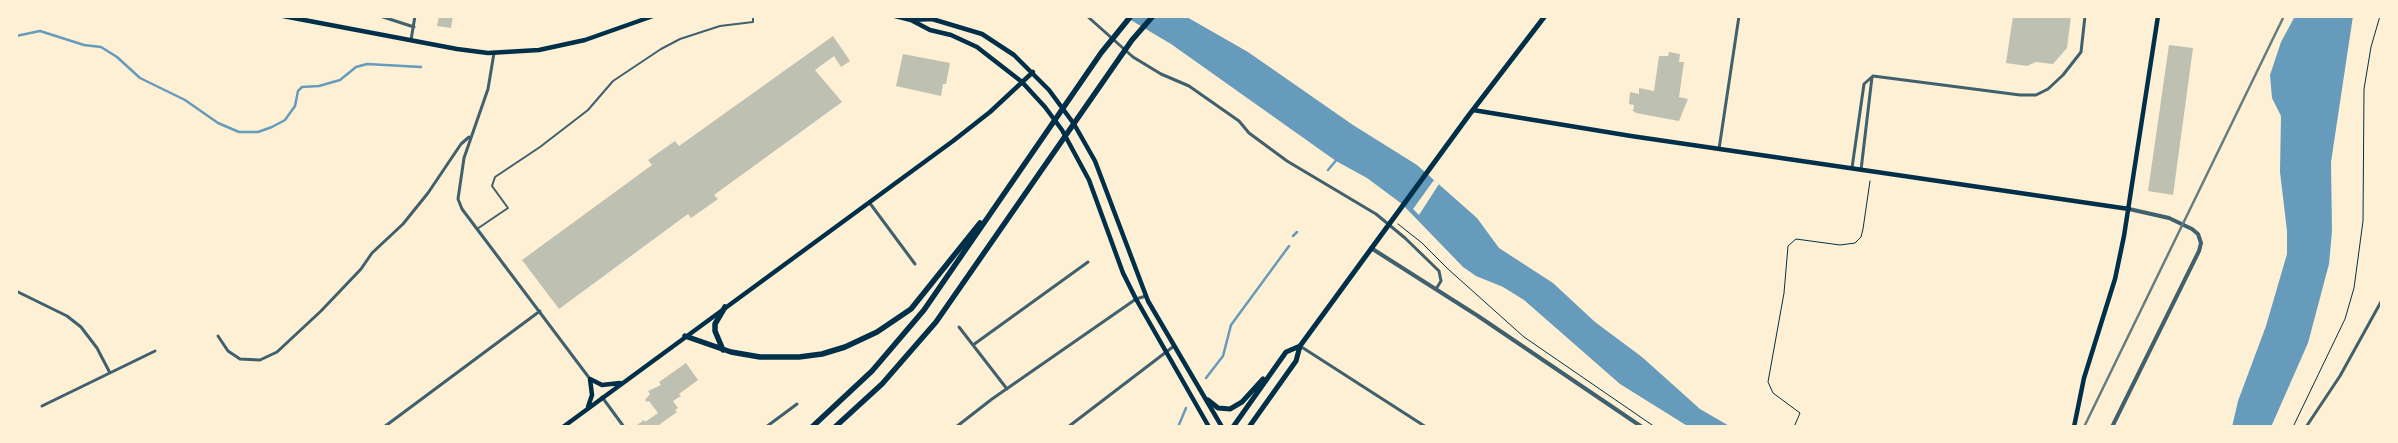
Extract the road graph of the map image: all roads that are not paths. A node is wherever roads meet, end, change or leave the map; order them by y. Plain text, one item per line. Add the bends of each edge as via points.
1 (283, 16) edge
2 (380, 16) edge
3 (415, 16) edge
4 (653, 16) edge
5 (753, 16) edge
6 (895, 16) edge
7 (1087, 16) edge
8 (1131, 16) edge
9 (1153, 16) edge
10 (1545, 16) edge
11 (1739, 16) edge
12 (2085, 16) edge
13 (2158, 16) edge
14 (911, 20) junction
15 (414, 27) junction
16 (411, 41) junction
17 (494, 53) junction
18 (1033, 72) junction
19 (1873, 76) junction
20 (1022, 82) junction
21 (1473, 110) junction
22 (470, 137) junction
23 (1719, 149) junction
24 (1852, 168) junction
25 (1861, 170) junction
26 (869, 202) junction
27 (2129, 209) junction
28 (990, 212) junction
29 (478, 229) junction
30 (1371, 248) junction
31 (1088, 262) dead end
32 (915, 264) dead end
33 (1436, 289) junction
34 (16, 291) edge
35 (1146, 296) junction
36 (1136, 299) junction
37 (2382, 300) edge
38 (725, 307) junction
39 (540, 311) junction
40 (959, 327) dead end
41 (218, 336) dead end
42 (685, 336) junction
43 (973, 345) junction
44 (1175, 346) junction
45 (1300, 346) junction
46 (723, 350) junction
47 (154, 351) dead end
48 (1167, 351) junction
49 (1278, 362) junction
50 (110, 373) junction
51 (590, 379) junction
52 (621, 383) junction
53 (1007, 389) junction
54 (602, 397) junction
55 (1208, 400) junction
56 (797, 404) dead end
57 (42, 406) dead end
58 (588, 408) junction
59 (384, 427) edge
60 (564, 427) edge
61 (624, 427) edge
62 (766, 427) edge
63 (812, 427) edge
64 (835, 427) edge
65 (956, 427) edge
66 (1068, 427) edge
67 (1209, 427) edge
68 (1222, 427) edge
69 (1232, 427) edge
70 (1249, 427) edge
71 (1426, 427) edge
72 (1642, 427) edge
73 (2074, 427) edge
74 (2112, 427) edge
75 (2306, 427) edge

1 - 16 main road
2 - 15 street
3 - 15 street
4 - 17 main road via 568,44
5 - 29 lane via 753,22 720,26 680,39 613,81 582,114 495,177 492,186 508,208
6 - 14 main road
7 - 33 street via 1133,58 1189,86 1239,121 1248,133 1287,161 1376,214 1439,271 1441,281
8 - 28 highway via 1101,52
9 - 64 highway via 1132,40 936,322 894,372
10 - 21 main road
11 - 23 street
12 - 19 street via 2081,52 2063,75 2036,95 2020,96
13 - 27 main road
14 - 18 main road via 932,19 971,30 1005,48
14 - 20 main road via 977,46
15 - 16 street
16 - 17 main road
17 - 22 street via 488,89
18 - 20 main road
18 - 35 main road via 1086,144
19 - 24 street via 1864,84
19 - 25 street
20 - 26 main road via 974,126
20 - 36 main road via 1040,100 1077,157
21 - 23 main road
21 - 30 main road
22 - 29 street via 458,185 458,199
22 - 41 street via 461,144 403,224 277,352 260,360 240,359 228,351
23 - 24 main road
24 - 25 main road
25 - 27 main road
26 - 32 street
26 - 38 main road
27 - 73 main road via 2115,279 2084,378
27 - 74 street via 2161,215 2176,222 2198,234 2201,243
28 - 46 highway via 968,235 911,309 877,332 845,347 799,357 742,355
28 - 63 highway via 953,270 900,339 846,397
29 - 39 street
30 - 33 street
30 - 45 main road
31 - 43 street
33 - 72 street
34 - 50 street via 67,316 81,327
35 - 36 street
35 - 44 main road
36 - 48 main road
36 - 53 street
37 - 75 street via 2340,376
38 - 42 main road
38 - 46 highway via 715,331
39 - 51 street
39 - 59 street
40 - 43 street
42 - 46 highway
42 - 52 main road
43 - 53 street
44 - 48 street
44 - 55 main road
45 - 49 main road via 1286,352
45 - 70 main road via 1296,360
45 - 71 street
47 - 50 street
48 - 66 street
48 - 67 main road
49 - 55 main road via 1235,407 1222,409
49 - 69 main road
50 - 57 street
51 - 52 main road via 602,385
51 - 58 main road via 592,395
52 - 54 main road
53 - 65 street
54 - 58 main road
54 - 61 street
55 - 68 main road
56 - 62 street
58 - 60 main road

